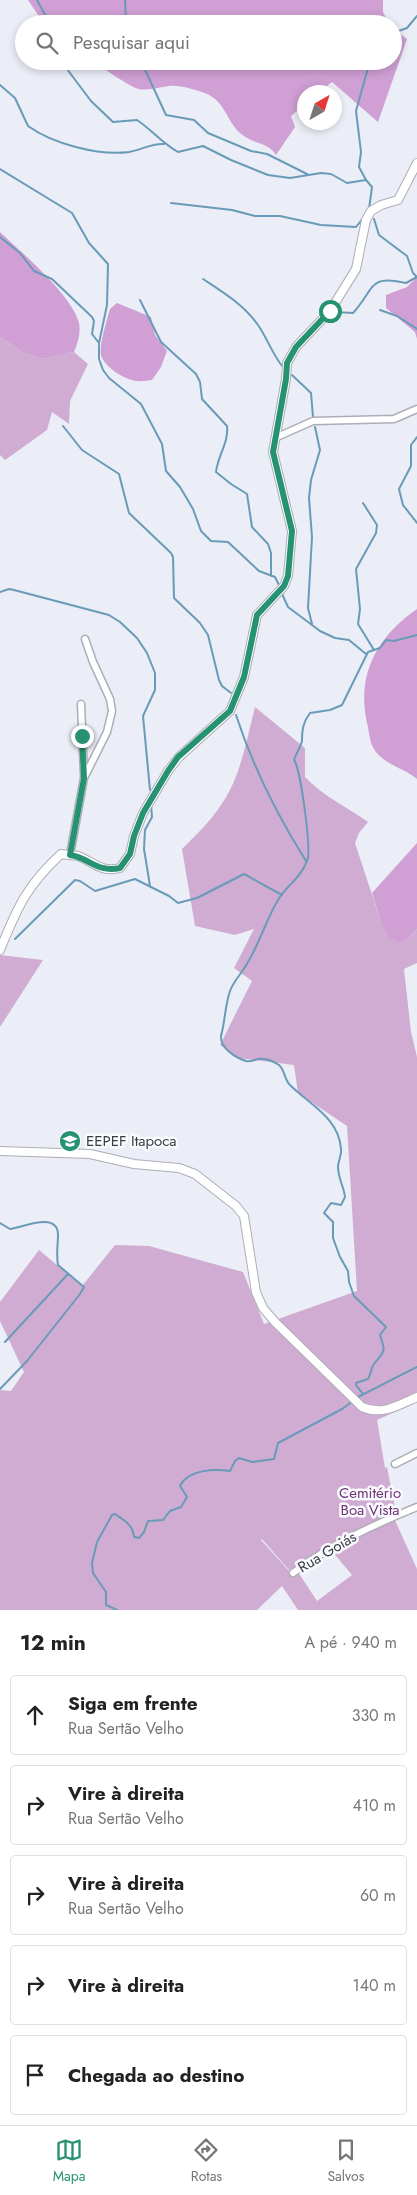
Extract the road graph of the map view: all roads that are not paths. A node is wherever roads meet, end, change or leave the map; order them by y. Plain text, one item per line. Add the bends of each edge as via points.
1 (417, 163) edge
2 (417, 409) edge
3 (276, 437) junction
4 (85, 639) dead end
5 (81, 704) dead end
6 (84, 778) junction
7 (70, 855) junction
8 (0, 950) edge
9 (0, 1151) edge
10 (417, 1397) edge
11 (417, 1453) edge
12 (395, 1464) dead end
13 (417, 1507) edge
14 (293, 1573) dead end

1 - 3 street via 398,200 371,212 366,220 356,269 330,311 296,347 287,363
2 - 3 street via 394,418 313,421
3 - 7 street via 273,452 292,531 288,576 284,586 257,615 244,677 230,711 178,757 168,771 143,813 130,854 120,868 101,869
4 - 6 street via 112,711 107,732
5 - 6 street
6 - 7 street
7 - 8 street via 61,854 27,890
9 - 10 street via 90,1154 134,1164 179,1168 195,1174 244,1216 254,1285 263,1308 353,1400 373,1411
11 - 12 street
13 - 14 street, Rua Goiás via 345,1540

